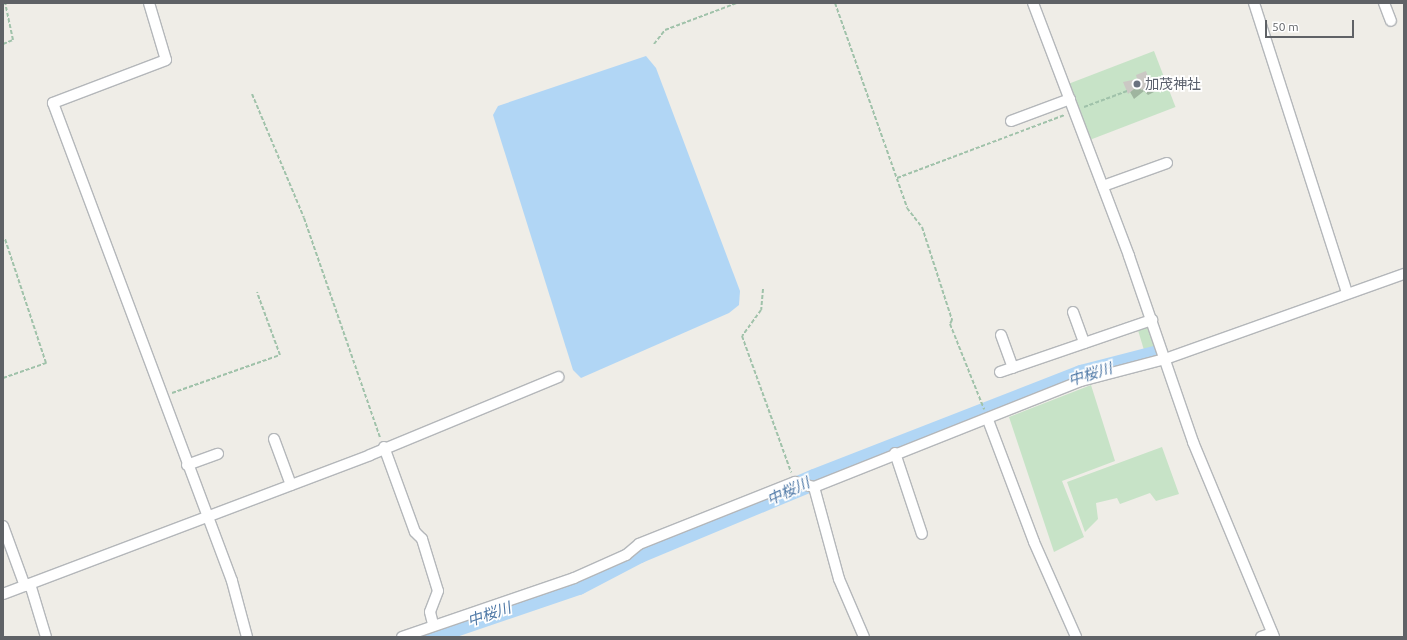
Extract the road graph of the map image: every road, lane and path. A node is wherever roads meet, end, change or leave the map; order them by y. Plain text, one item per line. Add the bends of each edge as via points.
1 (5, 3) edge
2 (149, 3) edge
3 (737, 3) edge
4 (835, 3) edge
5 (1033, 3) edge
6 (1254, 3) edge
7 (1384, 3) edge
8 (1391, 21) dead end
9 (3, 44) edge
10 (654, 44) dead end
11 (1127, 91) dead end
12 (252, 94) dead end
13 (1070, 100) junction
14 (1074, 111) junction
15 (1011, 120) dead end
16 (1167, 163) dead end
17 (897, 178) junction
18 (1102, 186) junction
19 (5, 239) dead end
20 (1404, 274) edge
21 (763, 289) dead end
22 (257, 292) dead end
23 (1347, 292) junction
24 (1073, 312) dead end
25 (1152, 320) junction
26 (1001, 335) dead end
27 (1084, 343) junction
28 (1165, 359) junction
29 (1013, 368) junction
30 (1000, 372) dead end
31 (558, 377) dead end
32 (3, 378) edge
33 (162, 397) junction
34 (984, 410) dead end
35 (988, 420) junction
36 (274, 439) dead end
37 (384, 447) junction
38 (895, 452) junction
39 (218, 454) dead end
40 (187, 465) junction
41 (797, 483) junction
42 (291, 485) junction
43 (812, 487) junction
44 (206, 516) junction
45 (3, 526) edge
46 (922, 534) dead end
47 (28, 585) junction
48 (3, 594) edge
49 (433, 624) junction
50 (1273, 635) edge
51 (46, 637) edge
52 (247, 637) edge
53 (402, 637) edge
54 (864, 637) edge
55 (1076, 637) edge
56 (1261, 637) edge

1 - 9 path via 13,40
2 - 33 street via 166,60 54,103
3 - 10 path via 665,30
4 - 17 path
5 - 13 street
6 - 23 street
7 - 8 street
11 - 14 path
12 - 37 path via 304,218
13 - 14 street
13 - 15 street
14 - 17 path
14 - 18 street
16 - 18 street
17 - 34 path via 908,208 922,227 952,320 950,324
18 - 25 street
19 - 32 path via 46,363
20 - 23 street
21 - 41 path via 761,310 742,336
22 - 33 path via 280,355
23 - 28 street
24 - 27 street
25 - 27 street
25 - 28 street
26 - 29 street
27 - 29 street
28 - 35 street via 1080,381
28 - 50 street via 1193,442
29 - 30 street
31 - 37 street
33 - 40 street
35 - 38 street
35 - 55 street via 1034,542
36 - 42 street
37 - 42 street
37 - 49 street via 415,532 422,539 438,591 430,612
38 - 43 street
38 - 46 street
39 - 40 street
40 - 44 street
41 - 43 street
41 - 49 street via 639,544 626,555 574,578
42 - 44 street
43 - 54 street via 839,578
44 - 47 street
44 - 52 street via 232,581
45 - 47 street
47 - 48 street
47 - 51 street
49 - 53 street
50 - 56 street

